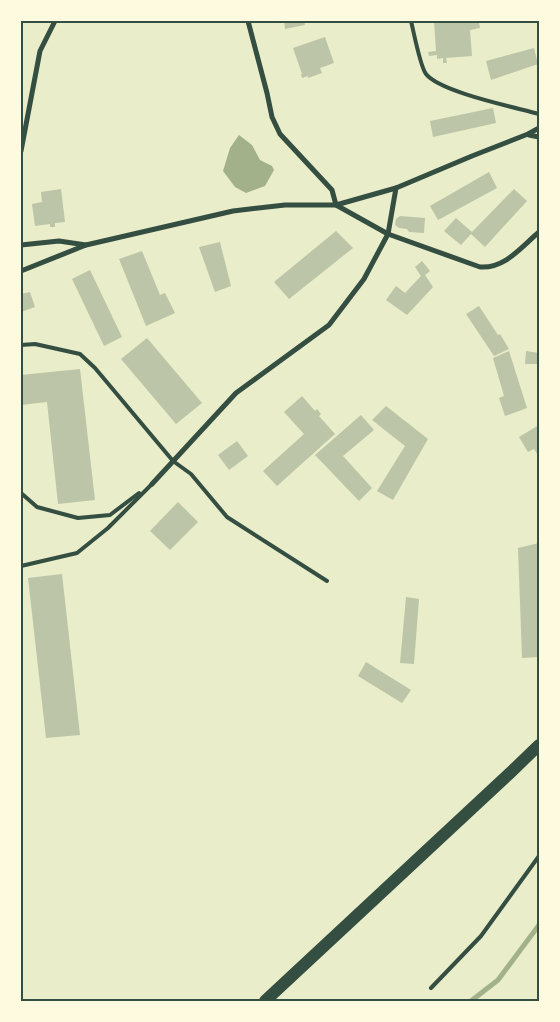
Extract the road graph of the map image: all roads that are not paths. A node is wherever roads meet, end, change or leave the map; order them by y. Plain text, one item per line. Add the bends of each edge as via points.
1 (55, 21) edge
2 (248, 21) edge
3 (411, 21) edge
4 (539, 114) edge
5 (539, 128) edge
6 (528, 134) junction
7 (539, 137) edge
8 (21, 151) edge
9 (396, 188) junction
10 (336, 205) junction
11 (539, 232) edge
12 (388, 234) junction
13 (21, 245) edge
14 (86, 245) junction
15 (21, 271) edge
16 (21, 345) edge
17 (172, 461) junction
18 (152, 484) junction
19 (21, 493) edge
20 (21, 566) edge
21 (328, 581) dead end
22 (539, 745) edge
23 (539, 856) edge
24 (431, 988) dead end
25 (265, 1001) edge

1 - 8 street via 40,51
2 - 10 street via 272,117 280,134 332,190
3 - 4 lane via 425,72 435,82 450,90
5 - 6 street
6 - 7 street
6 - 9 street
9 - 10 street
9 - 12 street
10 - 12 street
10 - 14 street via 285,205 233,211
11 - 12 street via 505,262 490,268
12 - 17 street via 364,279 329,325 236,393
13 - 14 street via 59,241
14 - 15 street
16 - 17 lane via 36,344 80,354
17 - 18 street
17 - 21 lane via 191,474 227,517
18 - 19 lane via 110,515 78,518 37,507
18 - 20 lane via 108,528 77,553
22 - 25 main road
23 - 24 lane via 481,936

